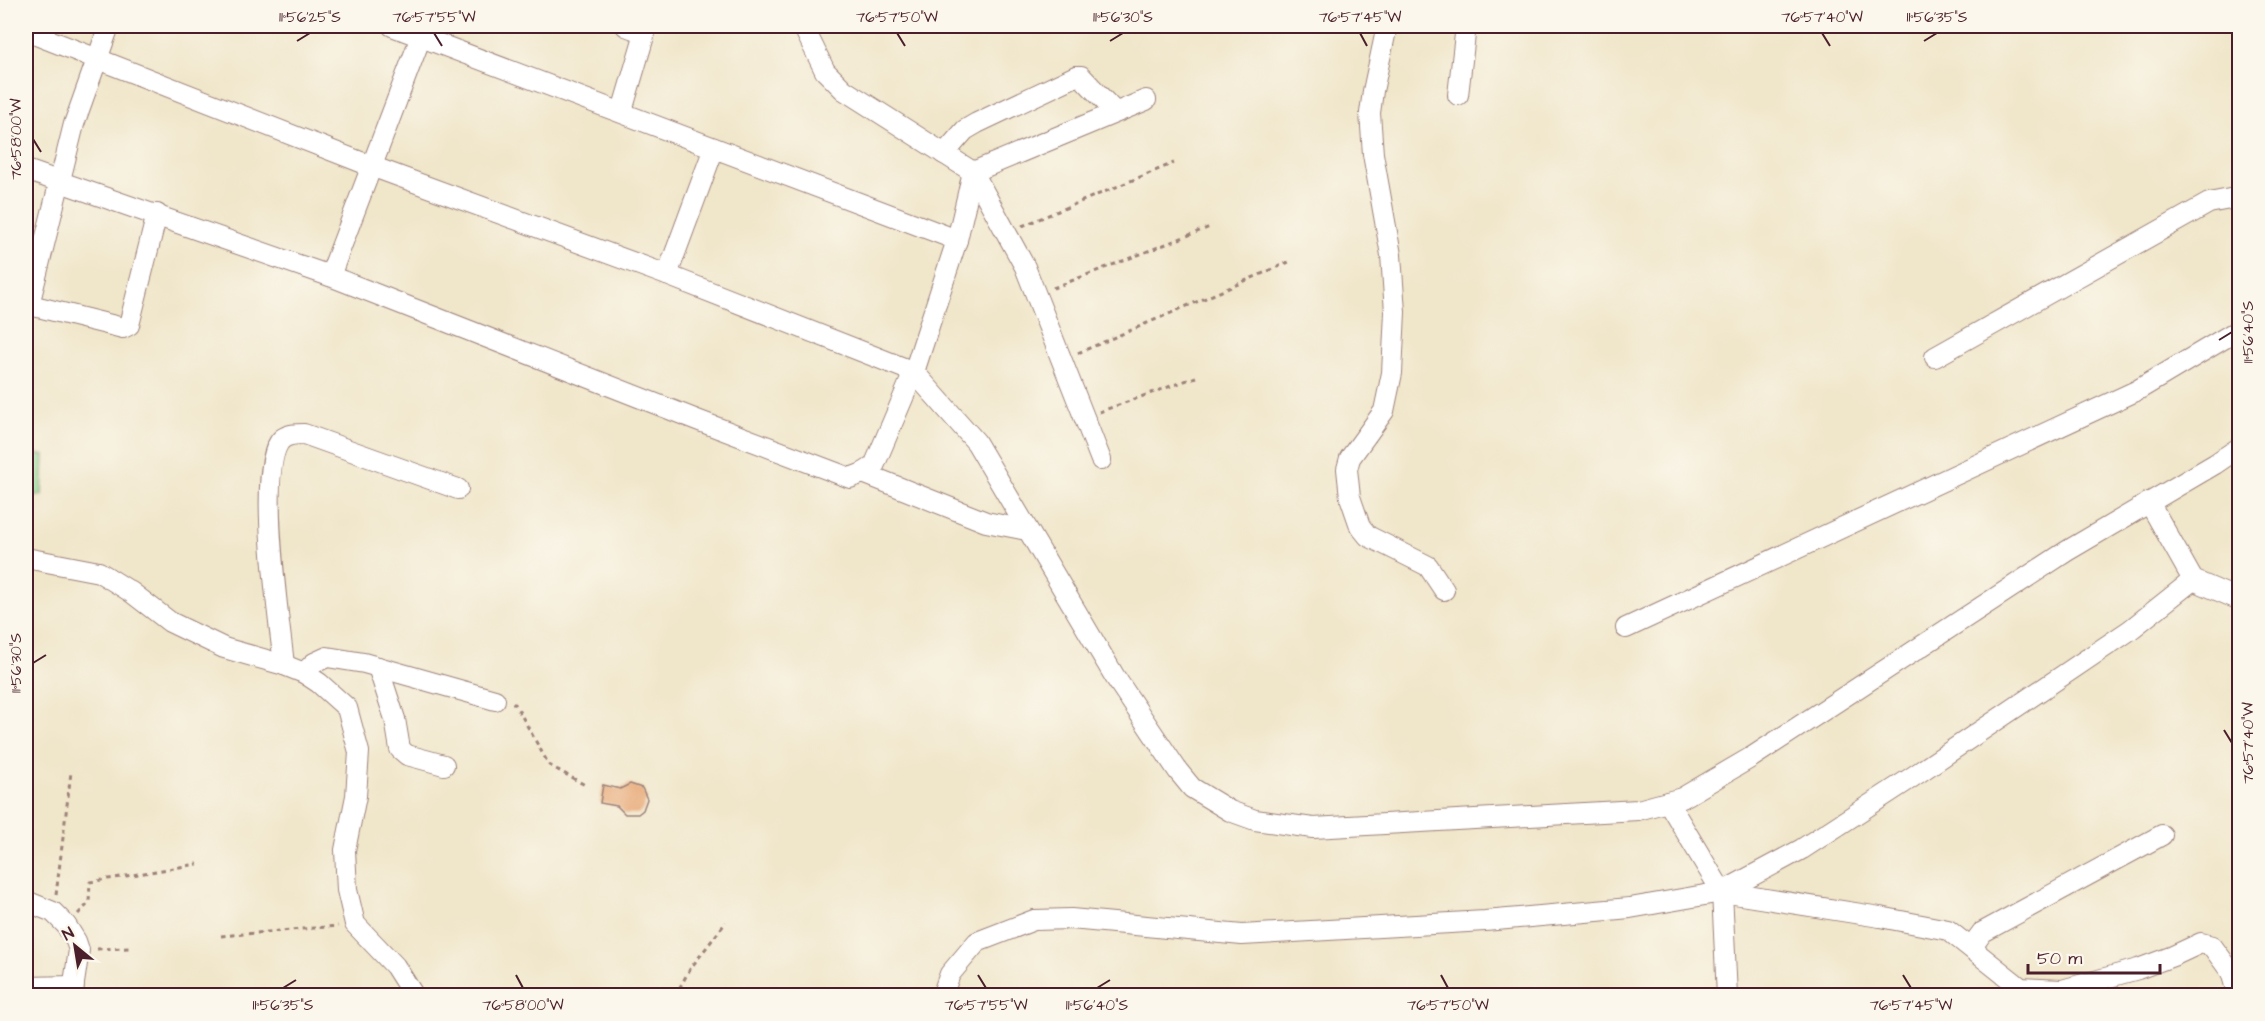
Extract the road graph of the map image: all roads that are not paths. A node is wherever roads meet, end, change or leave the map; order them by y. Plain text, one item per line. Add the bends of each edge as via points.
1 (109, 26) edge
2 (392, 26) edge
3 (626, 26) edge
4 (803, 26) edge
5 (1387, 26) edge
6 (1466, 26) edge
7 (646, 29) edge
8 (26, 31) edge
9 (423, 31) edge
10 (97, 58) junction
11 (1458, 95) dead end
12 (1146, 100) dead end
13 (622, 111) junction
14 (1115, 112) junction
15 (714, 148) junction
16 (944, 154) junction
17 (371, 166) junction
18 (26, 170) edge
19 (973, 172) junction
20 (60, 180) junction
21 (2240, 198) edge
22 (157, 214) junction
23 (957, 240) junction
24 (667, 275) junction
25 (330, 276) junction
26 (27, 304) edge
27 (2240, 328) edge
28 (1935, 357) dead end
29 (914, 372) junction
30 (2240, 447) edge
31 (1101, 460) dead end
32 (863, 474) junction
33 (458, 489) dead end
34 (2148, 502) junction
35 (1028, 530) junction
36 (26, 558) edge
37 (2193, 580) junction
38 (1444, 590) dead end
39 (2240, 600) edge
40 (1626, 628) dead end
41 (284, 665) junction
42 (378, 667) junction
43 (304, 673) junction
44 (495, 700) dead end
45 (444, 765) dead end
46 (1668, 802) junction
47 (2162, 835) dead end
48 (1722, 892) junction
49 (26, 901) edge
50 (1973, 949) junction
51 (26, 987) edge
52 (73, 991) edge
53 (414, 996) edge
54 (942, 996) edge
55 (1727, 996) edge
56 (2238, 996) edge

1 - 10 street
2 - 9 street
3 - 7 street
4 - 16 street via 825,71 844,90
5 - 38 street via 1370,113 1373,154 1391,255 1395,312 1392,373 1384,411 1350,458 1347,469 1350,497 1360,526 1368,536 1428,566
6 - 11 street
7 - 13 street
8 - 10 street
9 - 13 street
9 - 17 street
10 - 17 street
10 - 20 street
12 - 14 street
13 - 15 street
14 - 16 street via 1078,75 977,123
14 - 19 street
15 - 23 street
15 - 24 street
16 - 19 street
17 - 24 street
17 - 25 street
18 - 20 street
19 - 23 street
19 - 31 street via 1025,267
20 - 22 street
20 - 26 street
21 - 28 street via 2209,203
22 - 25 street
22 - 26 street via 129,325 123,328
23 - 29 street
24 - 29 street
25 - 32 street via 839,474 850,478
27 - 40 street via 2136,391
29 - 32 street via 874,466
29 - 35 street via 976,442
30 - 34 street
32 - 35 street via 986,522
33 - 41 street via 304,434 280,440 271,477 269,518
34 - 37 street
34 - 46 street via 1752,757 1695,791
35 - 46 street via 1115,677 1178,771 1192,788 1230,811 1254,819 1313,828 1638,810
36 - 41 street via 99,572 170,622 224,648
37 - 39 street
37 - 48 street via 2130,630 1908,780 1802,849
41 - 43 street
42 - 43 street via 327,657
42 - 44 street
42 - 45 street via 400,749 407,755
43 - 53 street via 347,708 359,752 356,796 345,850 347,890 355,924 395,966
46 - 48 street
47 - 50 street via 1983,932
48 - 50 street via 1948,930
48 - 54 street via 1630,908 1242,935 1071,919 1034,920 977,942 950,974
48 - 55 street
49 - 52 street via 53,912 76,941 79,950
50 - 56 street via 2020,988 2062,990 2138,969 2201,943 2208,944 2231,972
51 - 52 street

